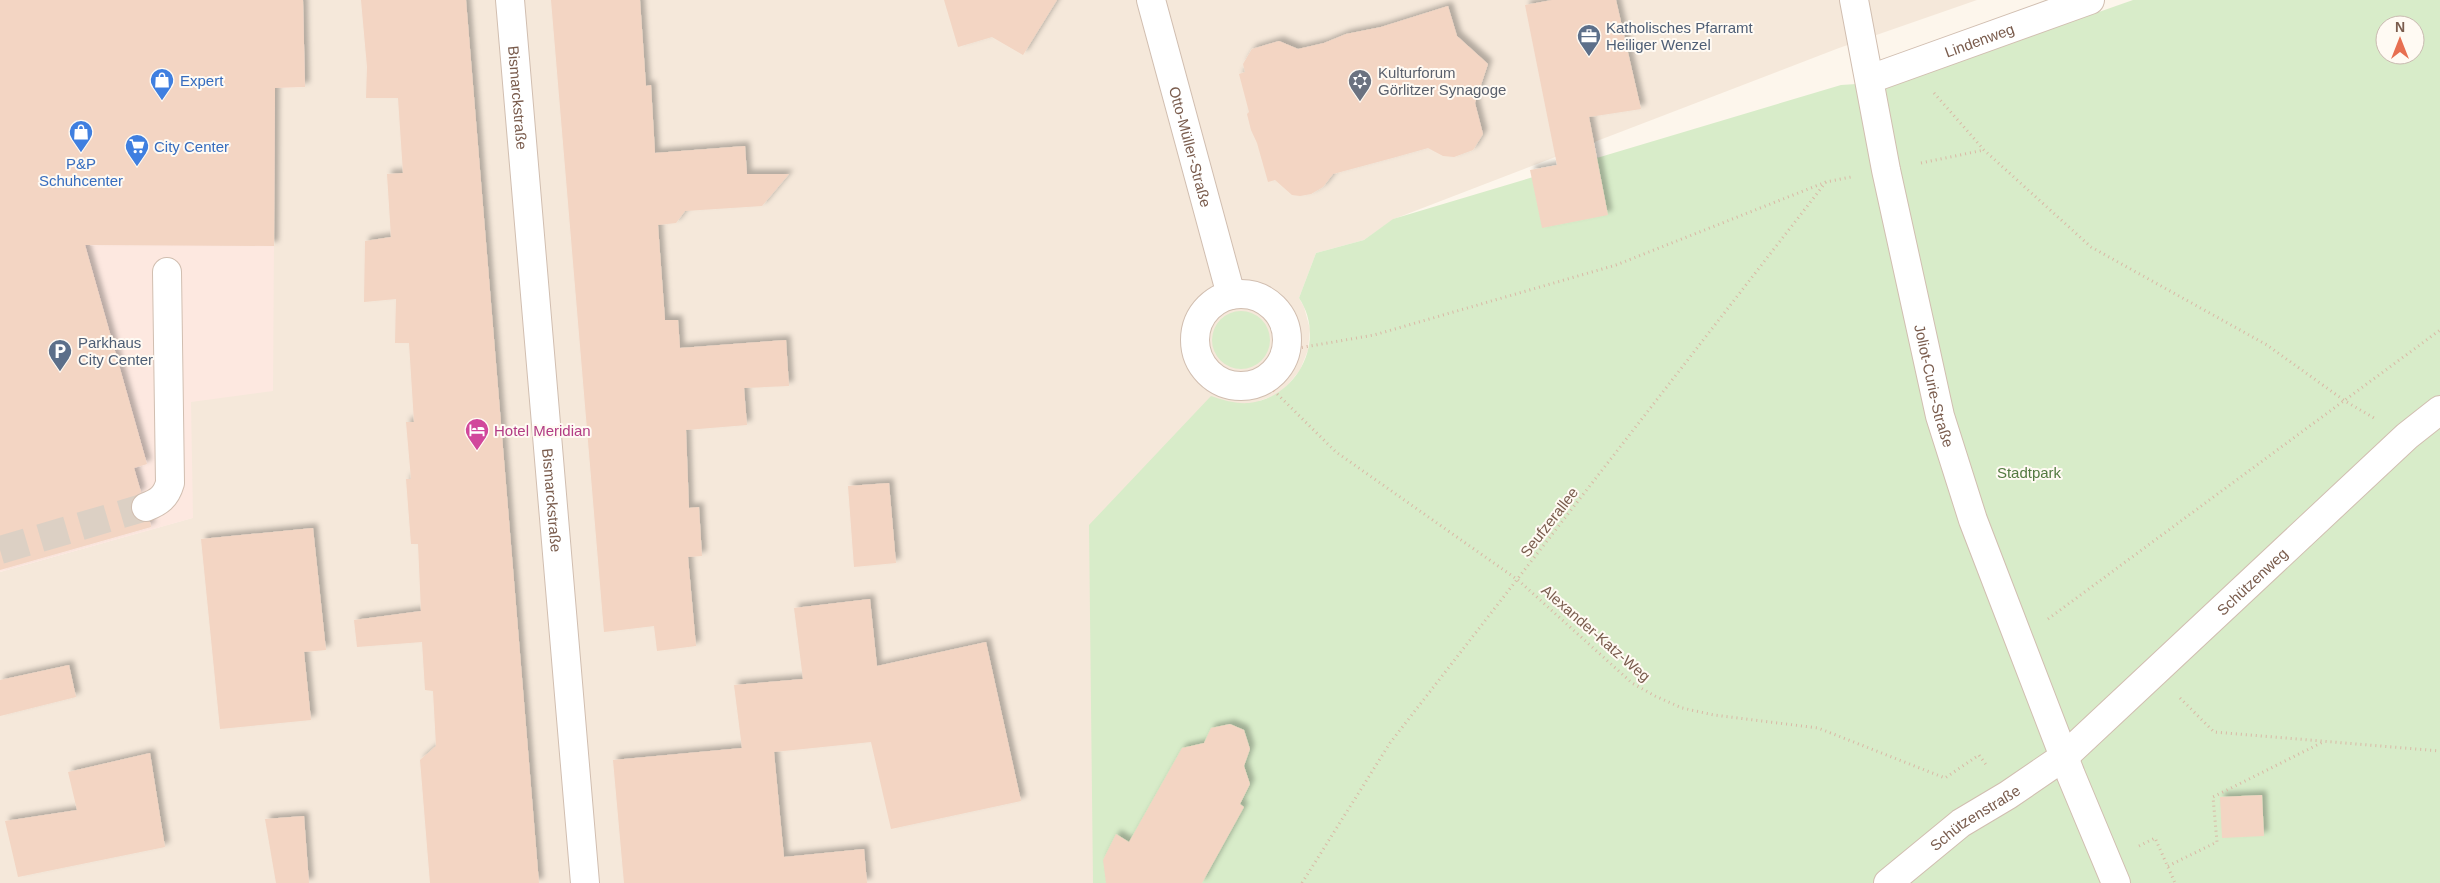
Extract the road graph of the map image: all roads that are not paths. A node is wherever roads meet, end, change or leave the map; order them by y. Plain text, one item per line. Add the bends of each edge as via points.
1 (510, 0) edge
2 (1152, 0) edge
3 (1854, 0) edge
4 (2090, 0) edge
5 (1870, 78) junction
6 (167, 272) dead end
7 (1231, 295) junction
8 (2440, 410) edge
9 (146, 507) tunnel mouth
10 (2064, 756) junction
11 (585, 883) edge
12 (1888, 883) edge
13 (2116, 883) edge

1 - 11 street, Bismarckstraße
2 - 7 street, Otto-Müller-Straße
3 - 5 street, Joliot-Curie-Straße
4 - 5 street, Lindenweg
5 - 10 street, Joliot-Curie-Straße via 1886,170 1940,416 1973,520
6 - 9 street via 170,483 162,499
7 - 7 street via 1218,300 1198,322 1196,352 1202,365 1213,376 1226,384 1242,386 1270,376 1287,350 1287,334 1274,307 1262,298 1247,294
8 - 10 street, Schützenweg via 2407,436
10 - 12 street, Schützenstraße via 1961,823
10 - 13 street, Joliot-Curie-Straße

